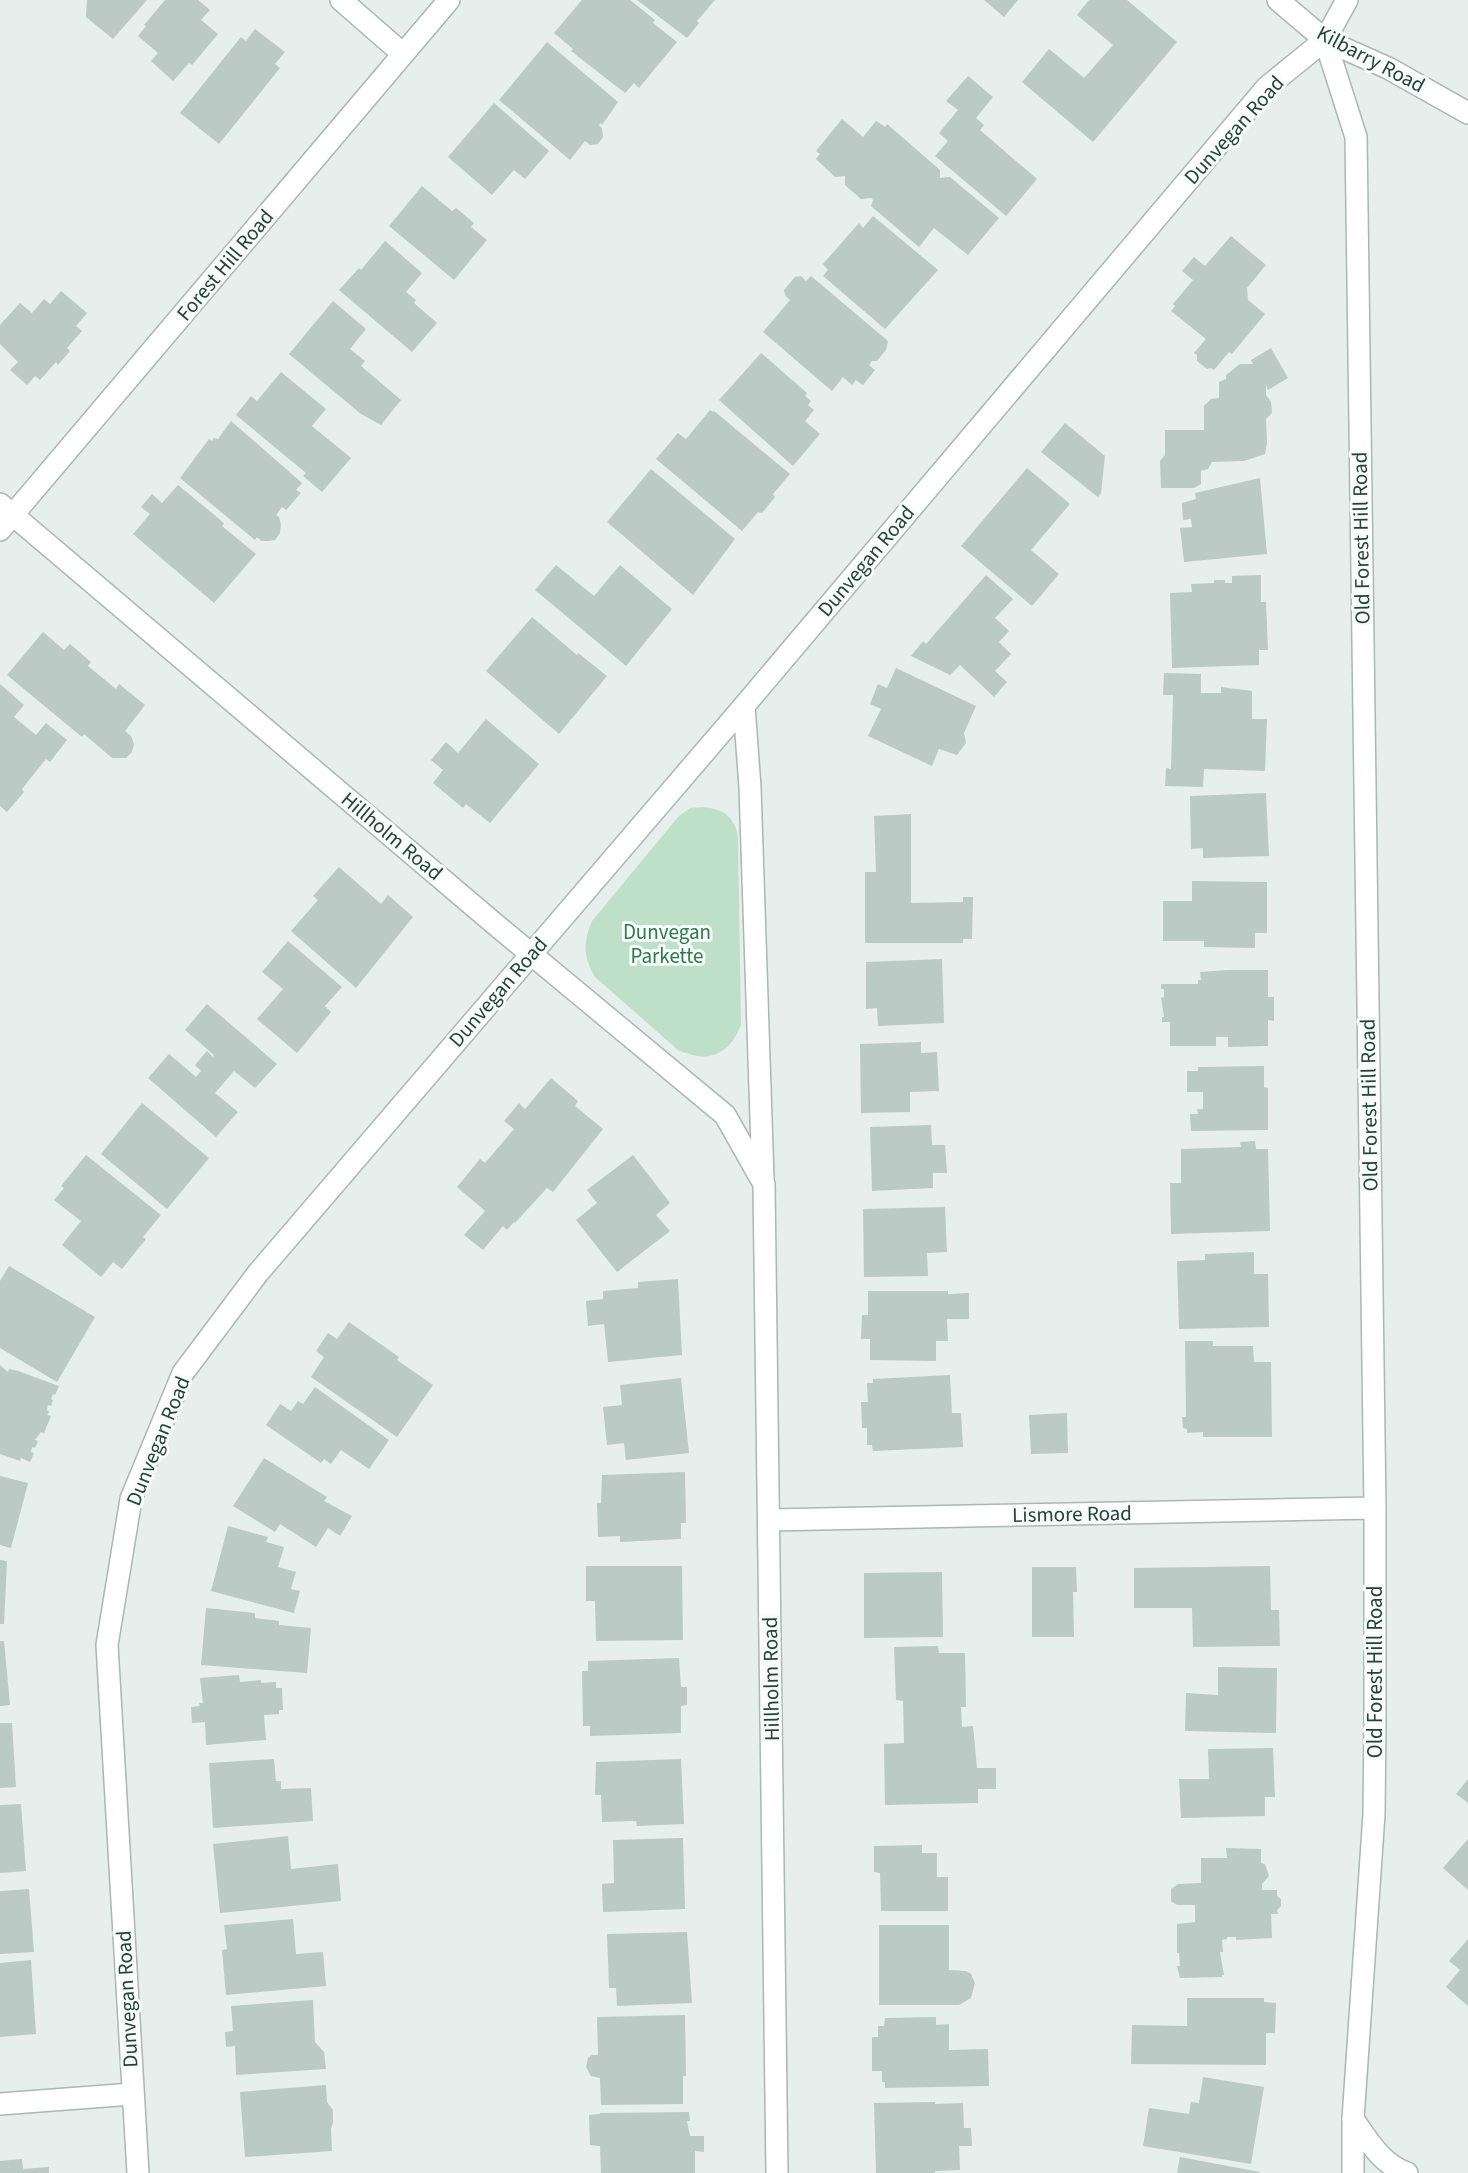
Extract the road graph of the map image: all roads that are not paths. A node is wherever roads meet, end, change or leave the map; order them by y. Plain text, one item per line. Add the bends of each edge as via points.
1 (341, 0) edge
2 (449, 0) edge
3 (1278, 0) edge
4 (1347, 0) edge
5 (1325, 40) junction
6 (403, 54) junction
7 (1468, 113) edge
8 (4, 516) edge
9 (744, 706) junction
10 (531, 954) junction
11 (764, 1184) junction
12 (1375, 1508) junction
13 (770, 1520) junction
14 (132, 2094) junction
15 (0, 2104) edge
16 (1353, 2119) junction
17 (138, 2173) edge
18 (777, 2173) edge
19 (1353, 2173) edge
20 (1407, 2173) edge

1 - 6 street
2 - 6 street, Forest Hill Road
3 - 5 street, Kilbarry Road
4 - 5 street, Dunvegan Road
5 - 7 street, Kilbarry Road via 1388,68
5 - 9 street, Dunvegan Road via 1267,87
5 - 12 street, Old Forest Hill Road via 1356,136
6 - 8 street, Forest Hill Road
8 - 10 street, Hillholm Road
9 - 10 street, Dunvegan Road
9 - 11 street, Hillholm Road
10 - 11 street, Hillholm Road via 724,1115
10 - 14 street, Dunvegan Road via 258,1273 183,1373 131,1499 107,1645
11 - 13 street, Hillholm Road
12 - 13 street, Lismore Road
12 - 16 street, Old Forest Hill Road via 1374,1814
13 - 18 street, Hillholm Road
14 - 15 street
14 - 17 street, Dunvegan Road
16 - 19 street, Old Forest Hill Road
16 - 20 street via 1376,2153

